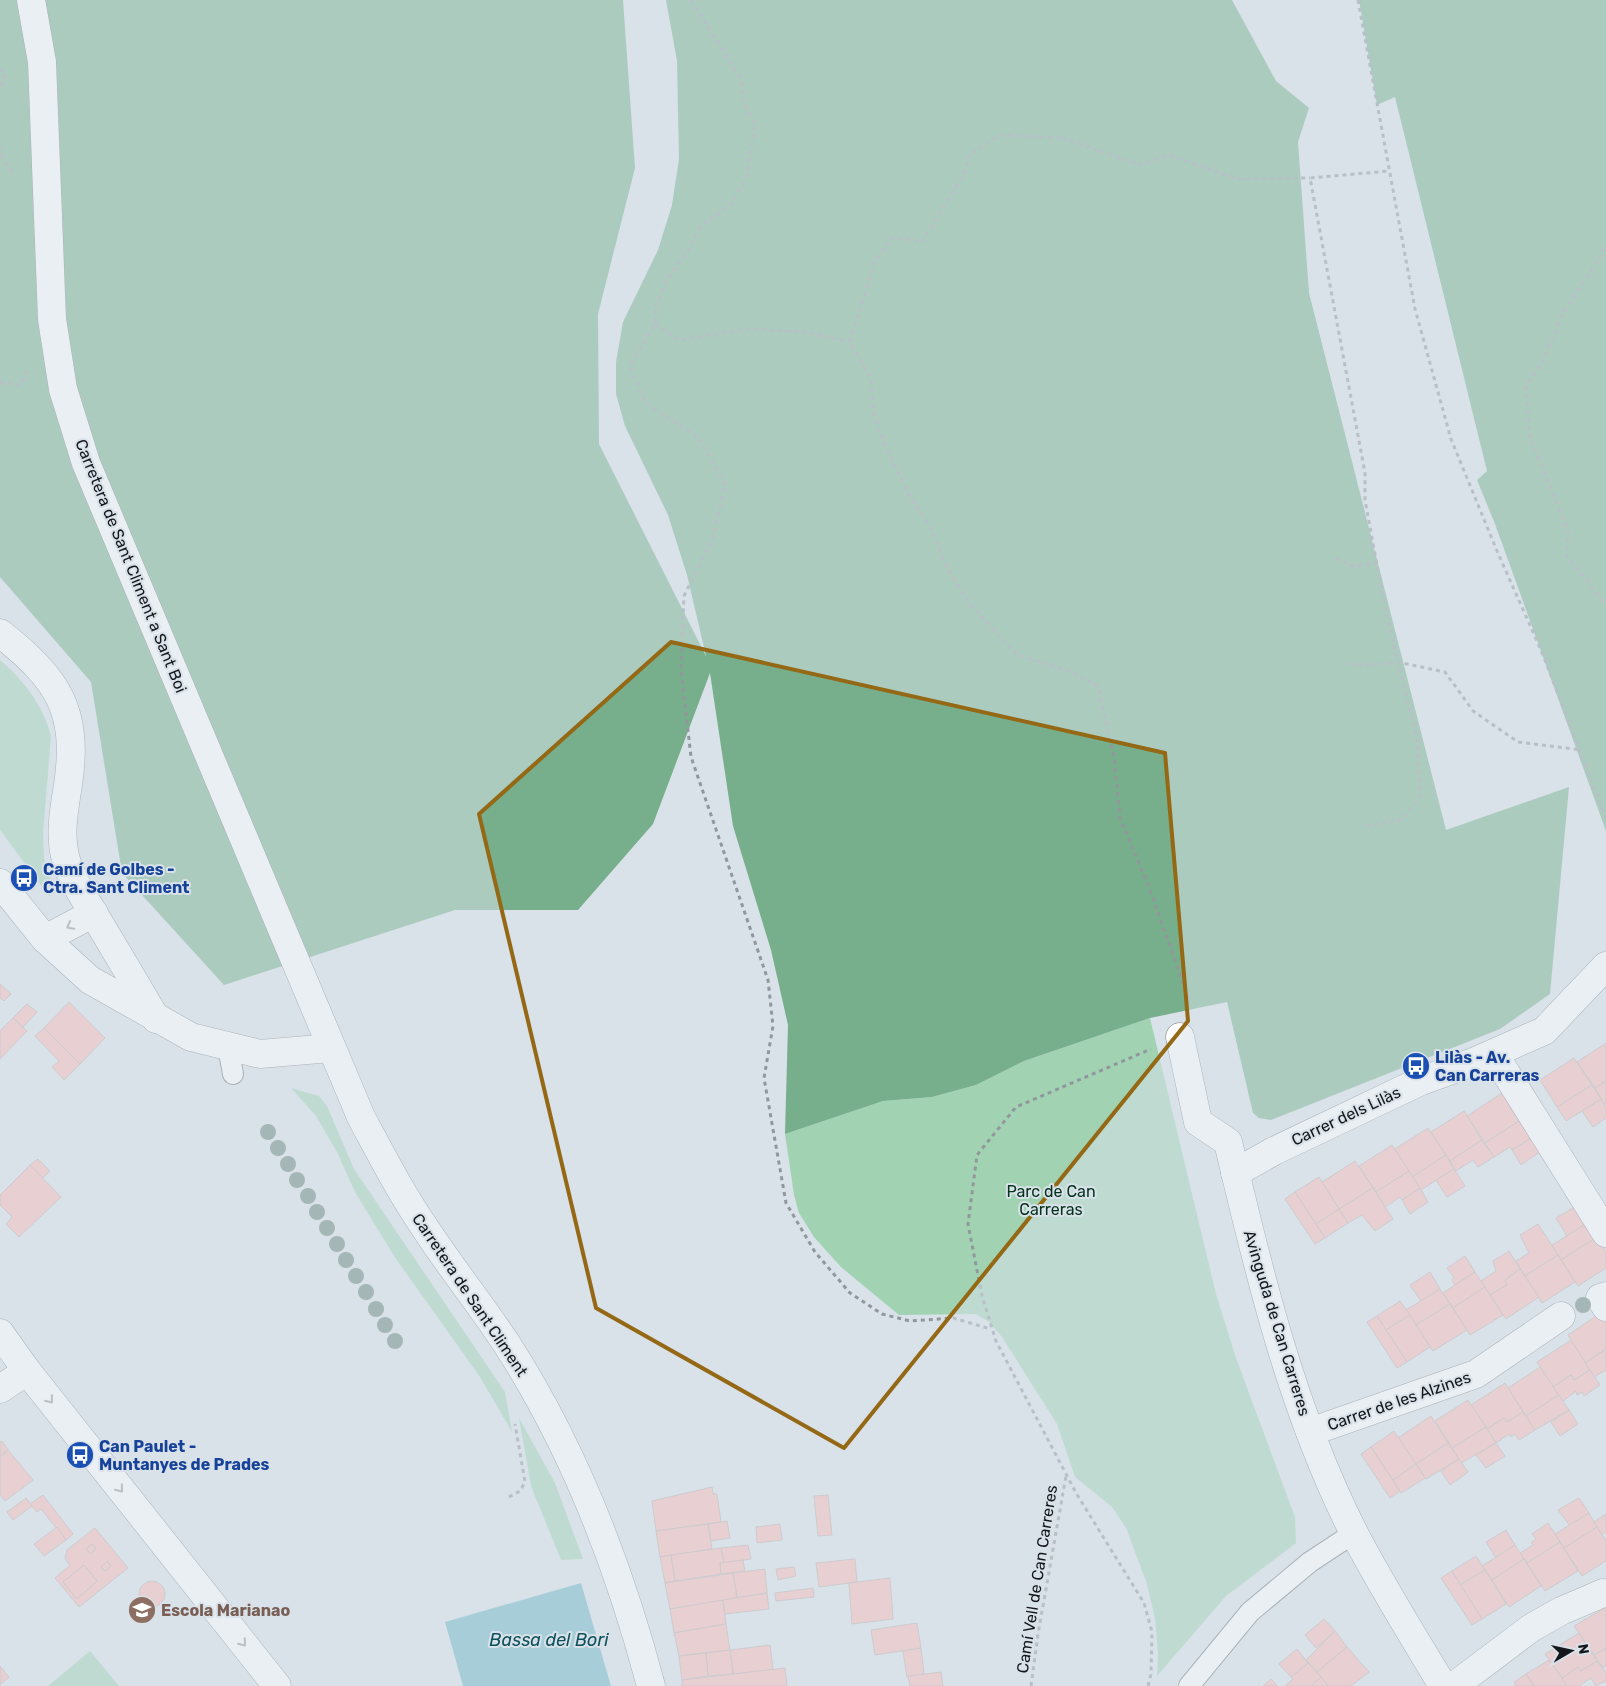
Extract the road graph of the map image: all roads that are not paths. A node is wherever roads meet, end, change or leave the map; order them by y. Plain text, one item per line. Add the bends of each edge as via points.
1 (31, 0) edge
2 (0, 633) edge
3 (0, 883) edge
4 (94, 913) junction
5 (45, 939) junction
6 (1606, 966) edge
7 (156, 1018) junction
8 (1180, 1037) road end
9 (228, 1048) junction
10 (331, 1048) junction
11 (1494, 1054) junction
12 (233, 1074) dead end
13 (1235, 1173) junction
14 (1606, 1232) edge
15 (1561, 1316) dead end
16 (0, 1333) edge
17 (27, 1371) junction
18 (0, 1389) edge
19 (1310, 1432) junction
20 (1354, 1532) junction
21 (1603, 1593) dead end
22 (1438, 1683) edge
23 (277, 1686) edge
24 (651, 1686) edge
25 (1189, 1686) edge

1 - 10 street, Carretera de Sant Climent a Sant Boi via 42,62 49,274 63,389 86,462
2 - 4 street via 29,656 47,677 61,698 69,720 72,745 62,825 66,860
3 - 5 street
4 -> 5 street
4 - 7 street
5 - 7 street via 90,980
6 - 11 street, Carrer dels Lilàs via 1544,1031
7 - 9 street via 191,1037
8 - 13 street, Avinguda de Can Carreres via 1198,1122 1228,1142
9 - 10 street via 260,1054
9 - 12 lane
10 - 24 street, Carretera de Sant Climent via 395,1182 506,1343 554,1427 609,1550 633,1619
11 - 13 street, Carrer dels Lilàs via 1421,1081
11 - 14 street
13 - 19 street, Avinguda de Can Carreres via 1264,1291
15 - 19 street, Carrer de les Alzines via 1476,1374
16 - 17 street
17 - 18 street
17 -> 23 street
19 - 20 street, Avinguda de Can Carreres
20 - 22 street, Avinguda de Can Carreres
20 - 25 lane via 1310,1562 1250,1612
21 - 22 street via 1560,1612

